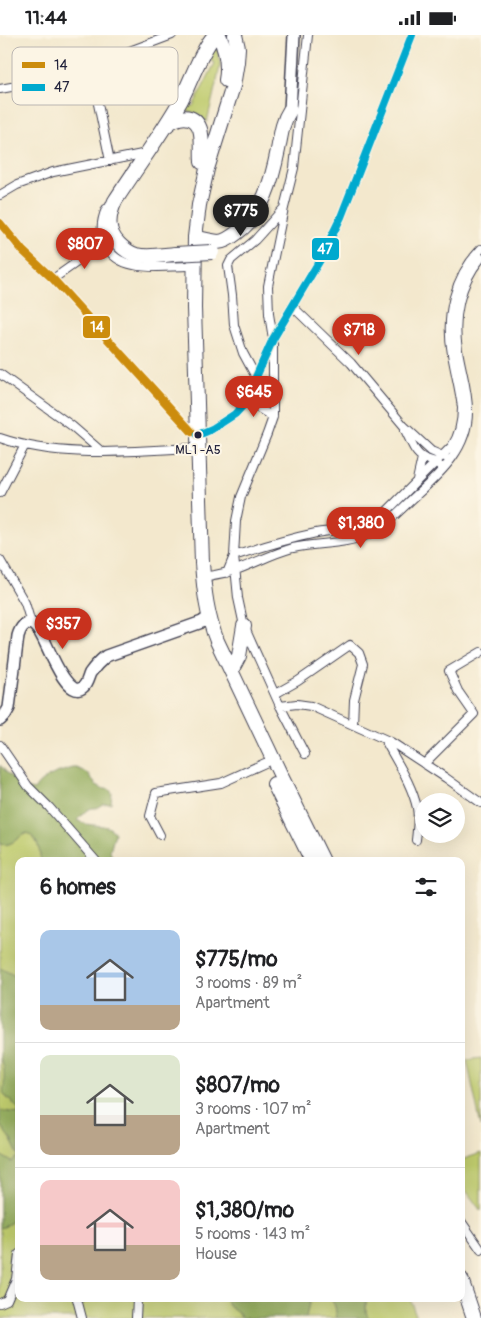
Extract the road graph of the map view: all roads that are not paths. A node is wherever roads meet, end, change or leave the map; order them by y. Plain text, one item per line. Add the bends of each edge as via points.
1 (172, 35) edge
2 (215, 35) edge
3 (219, 35) edge
4 (236, 35) edge
5 (294, 35) edge
6 (308, 35) edge
7 (412, 35) edge
8 (140, 47) edge
9 (98, 105) edge
10 (178, 105) edge
11 (178, 105) edge
12 (290, 115) junction
13 (162, 131) junction
14 (147, 153) junction
15 (110, 161) junction
16 (202, 162) junction
17 (0, 195) edge
18 (106, 209) dead end
19 (284, 209) junction
20 (0, 223) edge
21 (195, 237) junction
22 (104, 243) junction
23 (481, 249) edge
24 (481, 258) edge
25 (188, 265) junction
26 (53, 279) junction
27 (292, 306) junction
28 (274, 339) junction
29 (0, 374) edge
30 (256, 377) junction
31 (246, 401) junction
32 (273, 417) junction
33 (404, 426) junction
34 (195, 434) junction
35 (0, 438) edge
36 (25, 445) junction
37 (192, 449) junction
38 (102, 451) junction
39 (443, 455) junction
40 (422, 458) junction
41 (437, 462) junction
42 (450, 462) junction
43 (443, 469) junction
44 (417, 481) junction
45 (0, 493) edge
46 (234, 556) junction
47 (0, 560) edge
48 (236, 570) junction
49 (226, 573) junction
50 (203, 577) junction
51 (206, 619) junction
52 (31, 623) junction
53 (244, 626) junction
54 (481, 652) edge
55 (231, 671) junction
56 (275, 694) junction
57 (280, 706) junction
58 (0, 720) edge
59 (352, 725) junction
60 (385, 740) junction
61 (0, 745) edge
62 (305, 754) dead end
63 (265, 763) junction
64 (424, 764) junction
65 (278, 782) junction
66 (481, 803) edge
67 (415, 804) edge
68 (160, 835) dead end
69 (93, 857) edge
70 (310, 857) edge
71 (321, 857) edge
72 (465, 1227) edge
73 (481, 1250) edge
74 (15, 1281) edge
75 (465, 1291) edge
76 (78, 1302) edge
77 (137, 1302) edge
78 (460, 1302) edge
79 (0, 1303) edge
80 (82, 1318) edge
81 (136, 1318) edge
82 (466, 1318) edge
83 (474, 1318) edge

1 - 8 street
2 - 10 highway
3 - 16 highway via 226,55 226,83
4 - 21 highway via 238,48 233,86 209,161
5 - 12 street
6 - 19 street via 294,168
7 - 27 street via 342,217
9 - 15 street
11 - 13 highway
12 - 14 highway, bridge via 274,200 250,232 221,250 141,256 128,252 115,240 109,223 111,210
12 - 21 highway via 283,125 260,208 243,228 227,239 219,242
13 - 14 highway
13 - 16 highway via 180,117 197,123
14 - 15 street
15 - 17 street via 53,172
16 - 25 highway via 192,217
18 - 22 street via 102,229
19 - 28 street via 268,286
19 - 30 street via 228,265 234,325 243,353
20 - 26 street via 23,251
21 - 34 highway
22 - 25 street via 128,264
22 - 26 street
23 - 39 street via 462,274 451,306 450,339 462,416 457,437
24 - 42 street via 463,287 456,314 456,339 468,417 463,440
25 - 34 highway via 189,364
26 - 34 street
27 - 28 street
27 - 33 street via 351,363
28 - 30 street
28 - 32 street
29 - 38 street
30 - 31 street
31 - 32 street
31 - 34 street via 236,414 212,429
32 - 46 street via 241,497
33 - 39 street via 431,451
33 - 40 street via 414,449
34 - 37 highway
34 - 50 highway
35 - 36 street
36 - 38 street via 59,451
36 - 45 street
37 - 38 street
37 - 51 highway via 198,601
39 - 41 street
39 - 42 street
40 - 41 street
40 - 44 street
41 - 43 street
41 - 44 street
42 - 43 street
43 - 48 street via 369,534 292,549
44 - 46 street via 382,516 365,527 318,533
46 - 48 street
46 - 49 street
47 - 52 street via 25,603
48 - 49 street
48 - 53 street
49 - 50 street
50 - 51 highway
51 - 52 street via 106,656 79,689 67,682 37,628
51 - 55 highway
51 - 63 highway via 208,642
52 - 58 street via 20,629 9,708
53 - 55 highway via 239,656
53 - 56 street
54 - 64 street via 449,671 474,714
55 - 65 highway
56 - 57 street
56 - 59 street via 350,645 359,653 363,665 354,700
57 - 59 street via 297,703 311,706
57 - 62 street
59 - 60 street
60 - 64 street
60 - 67 street
61 - 69 street via 28,786
63 - 65 highway
63 - 68 street via 221,783 156,793 150,816
64 - 66 street
65 - 70 highway
65 - 71 highway
72 - 73 street
74 - 79 street via 7,1300
75 - 83 highway
76 - 80 street
77 - 81 street
78 - 82 highway

